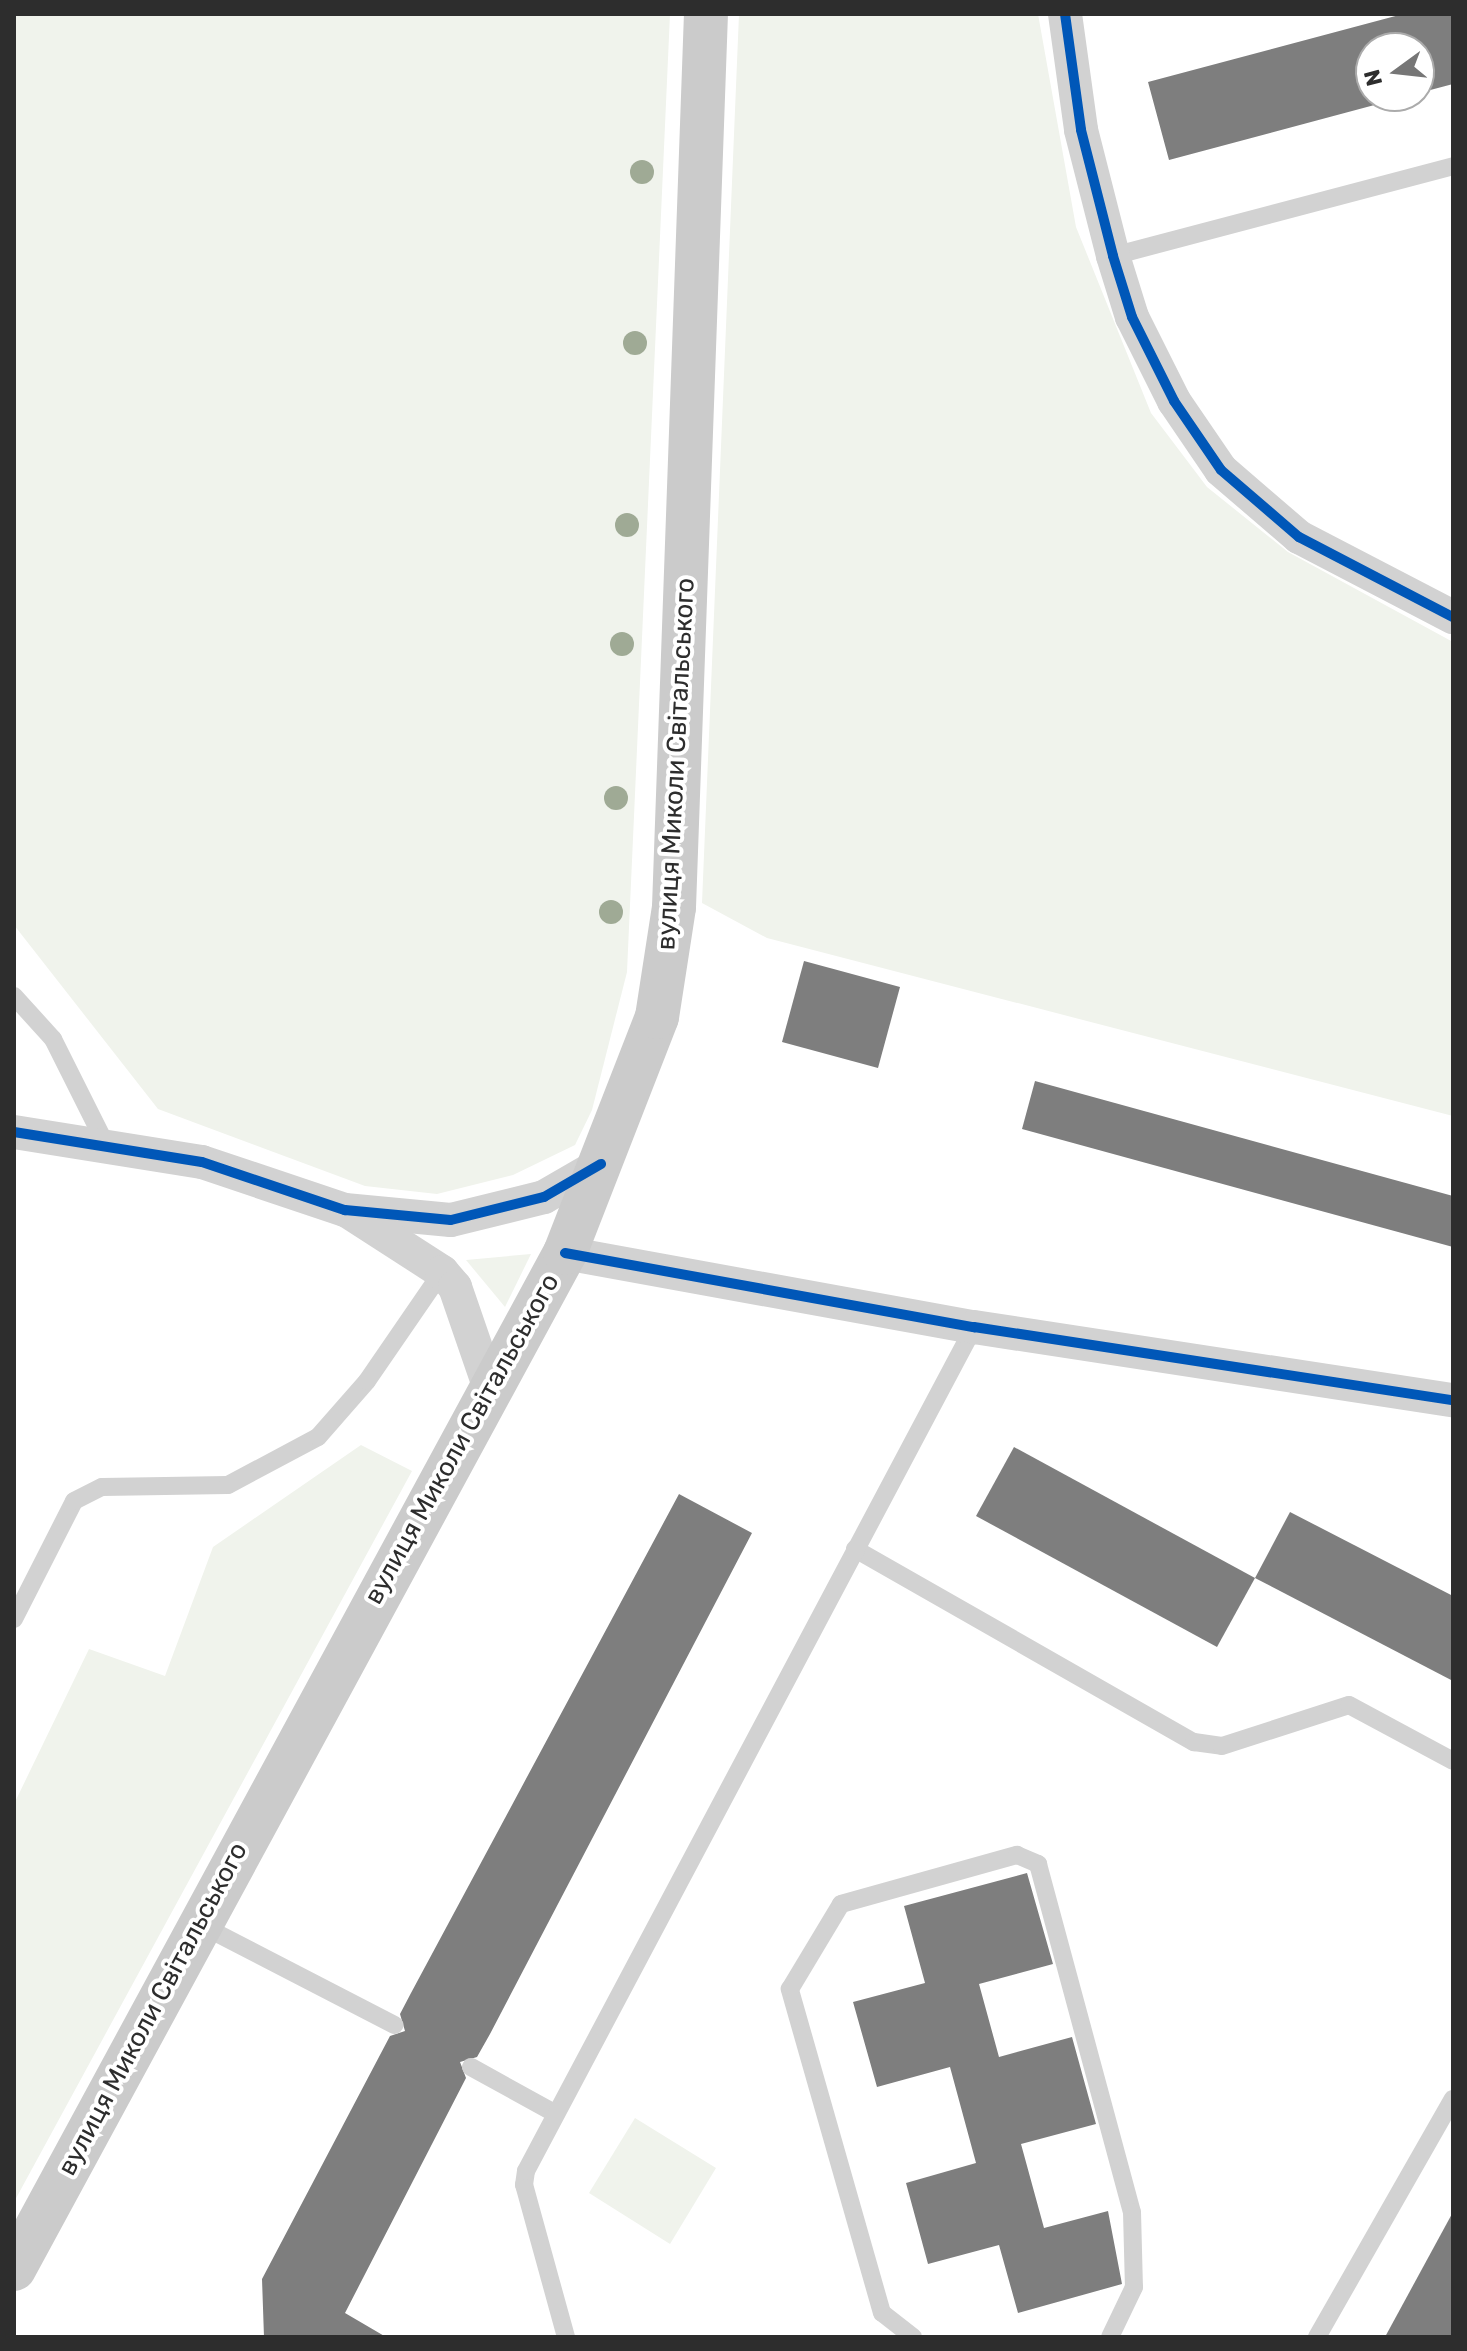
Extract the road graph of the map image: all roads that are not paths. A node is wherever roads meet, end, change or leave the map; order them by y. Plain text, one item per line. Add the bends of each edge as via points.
1 (706, 14) edge
2 (1065, 14) edge
3 (1453, 166) edge
4 (1113, 256) junction
5 (1453, 617) edge
6 (14, 996) edge
7 (14, 1132) edge
8 (105, 1143) junction
9 (601, 1164) junction
10 (345, 1210) junction
11 (565, 1253) junction
12 (442, 1272) junction
13 (974, 1327) junction
14 (489, 1386) junction
15 (1453, 1400) edge
16 (855, 1549) junction
17 (14, 1619) edge
18 (1453, 1761) edge
19 (199, 1924) junction
20 (395, 2025) dead end
21 (471, 2067) dead end
22 (1453, 2099) edge
23 (556, 2114) junction
24 (14, 2269) edge
25 (566, 2337) edge
26 (913, 2337) edge
27 (1110, 2337) edge
28 (1317, 2337) edge

1 - 9 main road, вулиця Миколи Світальського via 674,907 657,1017
2 - 4 street via 1081,130
3 - 4 lane
4 - 5 street via 1132,317 1174,401 1221,470 1299,537
6 - 8 lane via 53,1039
7 - 8 street
8 - 10 street via 202,1162
9 - 10 street via 544,1197 499,1212 451,1220
9 - 11 main road, вулиця Миколи Світальського
10 - 12 street
11 - 13 street
11 - 14 main road, вулиця Миколи Світальського
12 - 14 street via 460,1300
12 - 17 lane via 367,1381 318,1437 228,1485 102,1487 74,1501
13 - 15 street
13 - 16 lane
14 - 19 main road, вулиця Миколи Світальського
16 - 18 lane via 1194,1742 1222,1746 1349,1705
16 - 23 lane
19 - 20 lane
19 - 24 main road, вулиця Миколи Світальського
21 - 23 lane
22 - 28 lane
23 - 25 lane via 523,2178
26 - 27 lane via 882,2313 790,1989 841,1904 1017,1855 1038,1864 1132,2212 1134,2287

